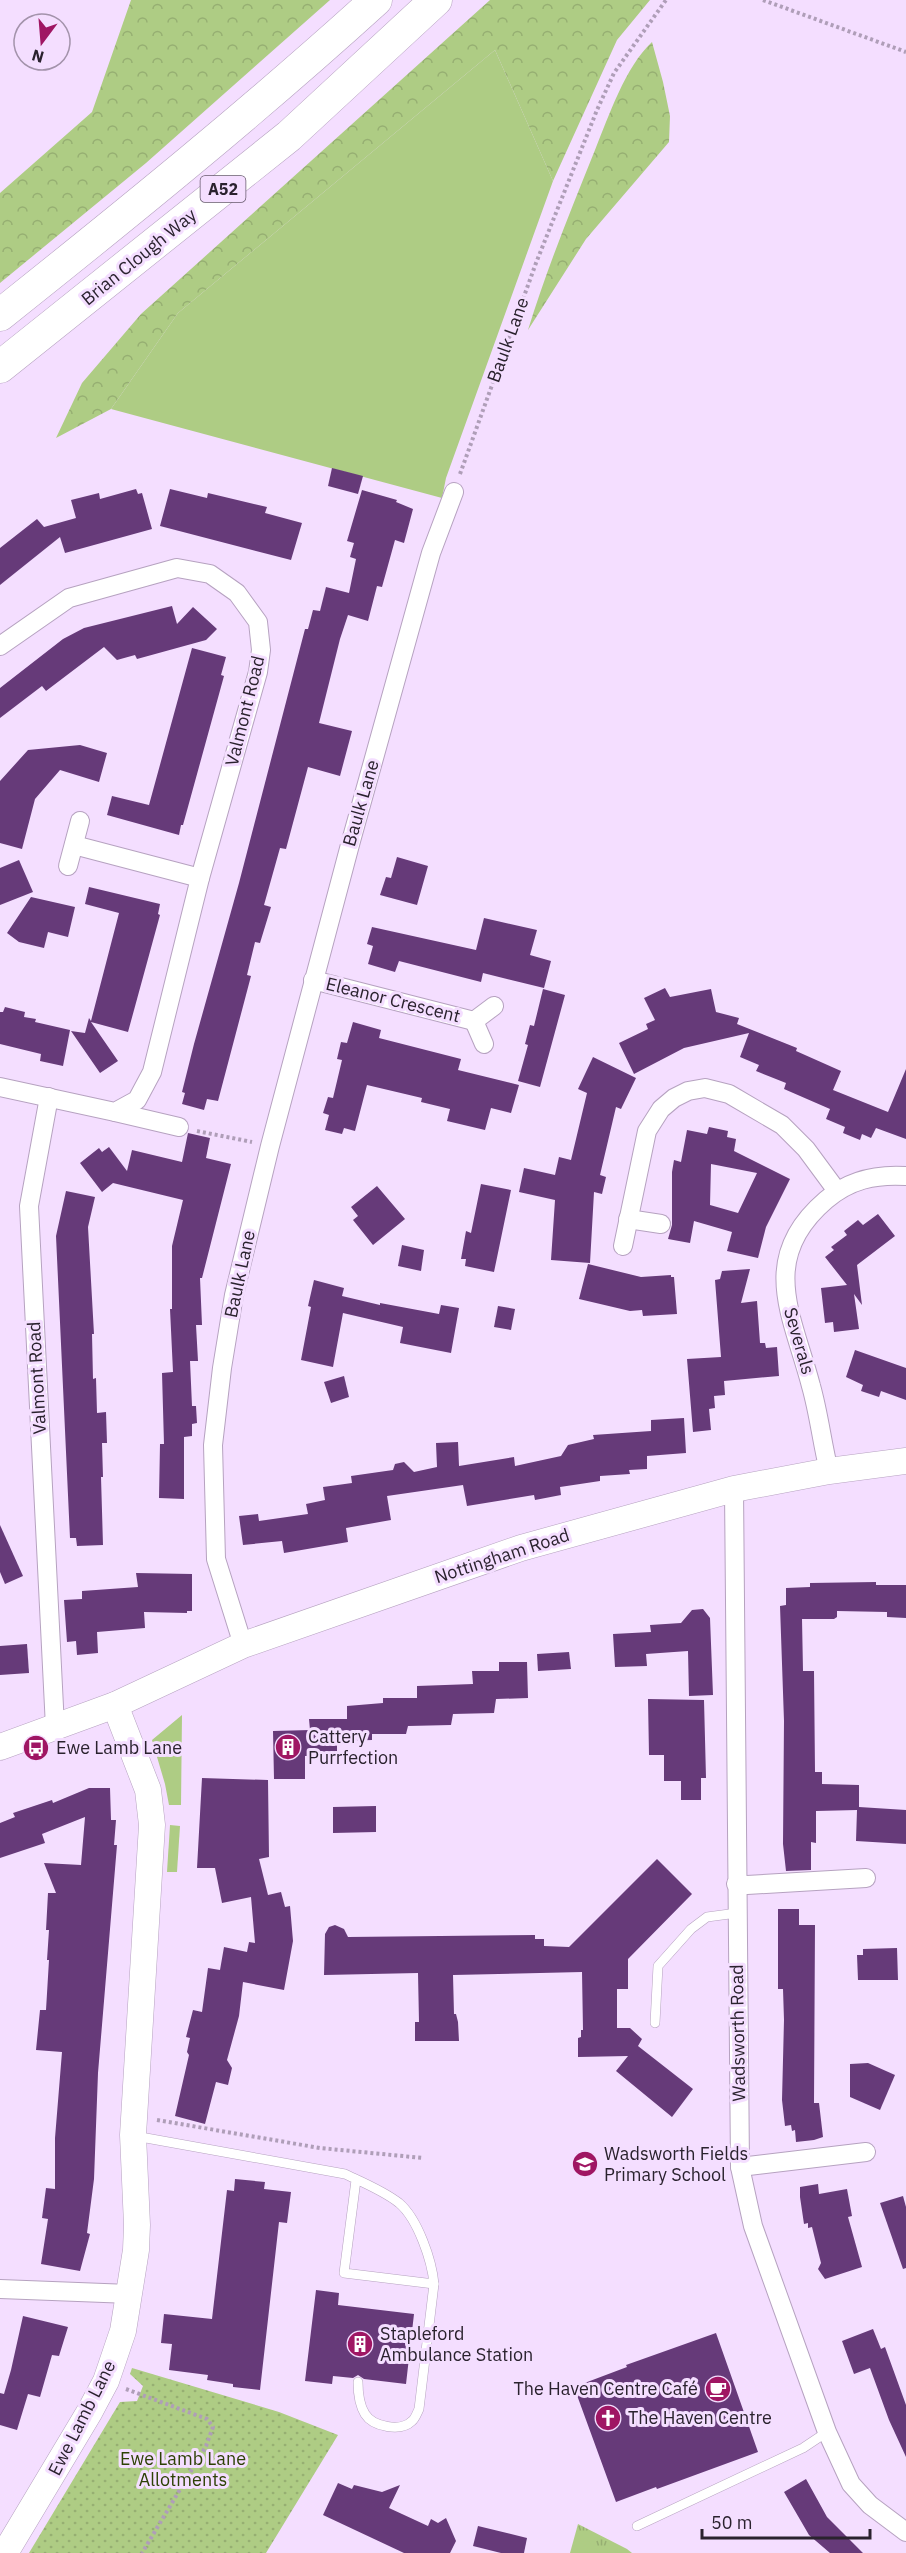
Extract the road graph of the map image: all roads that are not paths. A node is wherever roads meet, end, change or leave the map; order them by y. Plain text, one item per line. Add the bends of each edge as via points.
1 (376, 0) edge
2 (436, 0) edge
3 (0, 315) edge
4 (0, 367) edge
5 (454, 492) road end
6 (0, 646) edge
7 (80, 821) dead end
8 (74, 845) junction
9 (68, 867) dead end
10 (200, 878) junction
11 (313, 980) junction
12 (494, 1006) dead end
13 (474, 1021) junction
14 (484, 1044) dead end
15 (0, 1087) edge
16 (49, 1097) junction
17 (115, 1112) junction
18 (179, 1127) road end
19 (906, 1176) edge
20 (837, 1191) junction
21 (628, 1219) junction
22 (661, 1224) dead end
23 (622, 1246) dead end
24 (906, 1461) edge
25 (829, 1471) junction
26 (734, 1489) junction
27 (243, 1645) junction
28 (115, 1705) junction
29 (55, 1727) junction
30 (0, 1747) edge
31 (866, 1878) dead end
32 (736, 1884) junction
33 (737, 1913) junction
34 (656, 2023) dead end
35 (134, 2126) junction
36 (866, 2152) dead end
37 (740, 2167) junction
38 (356, 2180) junction
39 (434, 2284) junction
40 (0, 2289) edge
41 (130, 2294) junction
42 (358, 2382) dead end
43 (827, 2432) junction
44 (637, 2526) dead end
45 (906, 2532) edge
46 (5, 2553) edge

1 - 3 highway, A52 via 304,66
2 - 4 highway, Brian Clough Way / A52 via 289,136
5 - 11 street, Baulk Lane via 431,553
6 - 10 street, Valmont Road via 69,598 177,568 210,574 237,593 258,622 261,650
7 - 8 street
8 - 9 street
8 - 10 street
10 - 17 street, Valmont Road via 153,1072 137,1100
11 - 13 street, Eleanor Crescent
11 - 27 street, Baulk Lane via 234,1295 213,1445 216,1559
12 - 13 street, Eleanor Crescent
13 - 14 street, Eleanor Crescent
15 - 16 street
16 - 17 street
16 - 29 street, Valmont Road via 29,1206
17 - 18 street
19 - 20 street, Severals via 886,1174 861,1179
20 - 21 street via 806,1149 782,1125 729,1094 705,1088 674,1098 654,1118 647,1131
20 - 25 street, Severals via 807,1219 793,1243 786,1267 790,1320 811,1386
21 - 22 street
21 - 23 street
24 - 25 main road, Nottingham Road
25 - 26 main road, Nottingham Road
26 - 27 main road, Nottingham Road via 521,1548
26 - 32 street, Wadsworth Road
27 - 28 main road, Nottingham Road
28 - 29 main road, Nottingham Road
28 - 35 main road, Ewe Lamb Lane via 148,1790 152,1825
29 - 30 main road, Nottingham Road
31 - 32 street
32 - 33 street, Wadsworth Road
33 - 34 lane via 707,1917 658,1966
33 - 37 street, Wadsworth Road
35 - 38 lane via 345,2174
35 - 41 main road, Ewe Lamb Lane via 137,2225
36 - 37 street
37 - 43 street, Wadsworth Road via 753,2226
38 - 39 lane via 400,2204 425,2246
38 - 39 lane via 344,2273
39 - 42 lane via 419,2409 412,2421 392,2427 373,2422 365,2415
40 - 41 street
41 - 46 main road, Ewe Lamb Lane via 123,2331 106,2381
43 - 44 lane via 803,2448
43 - 45 street, Wadsworth Road via 851,2484 870,2505

